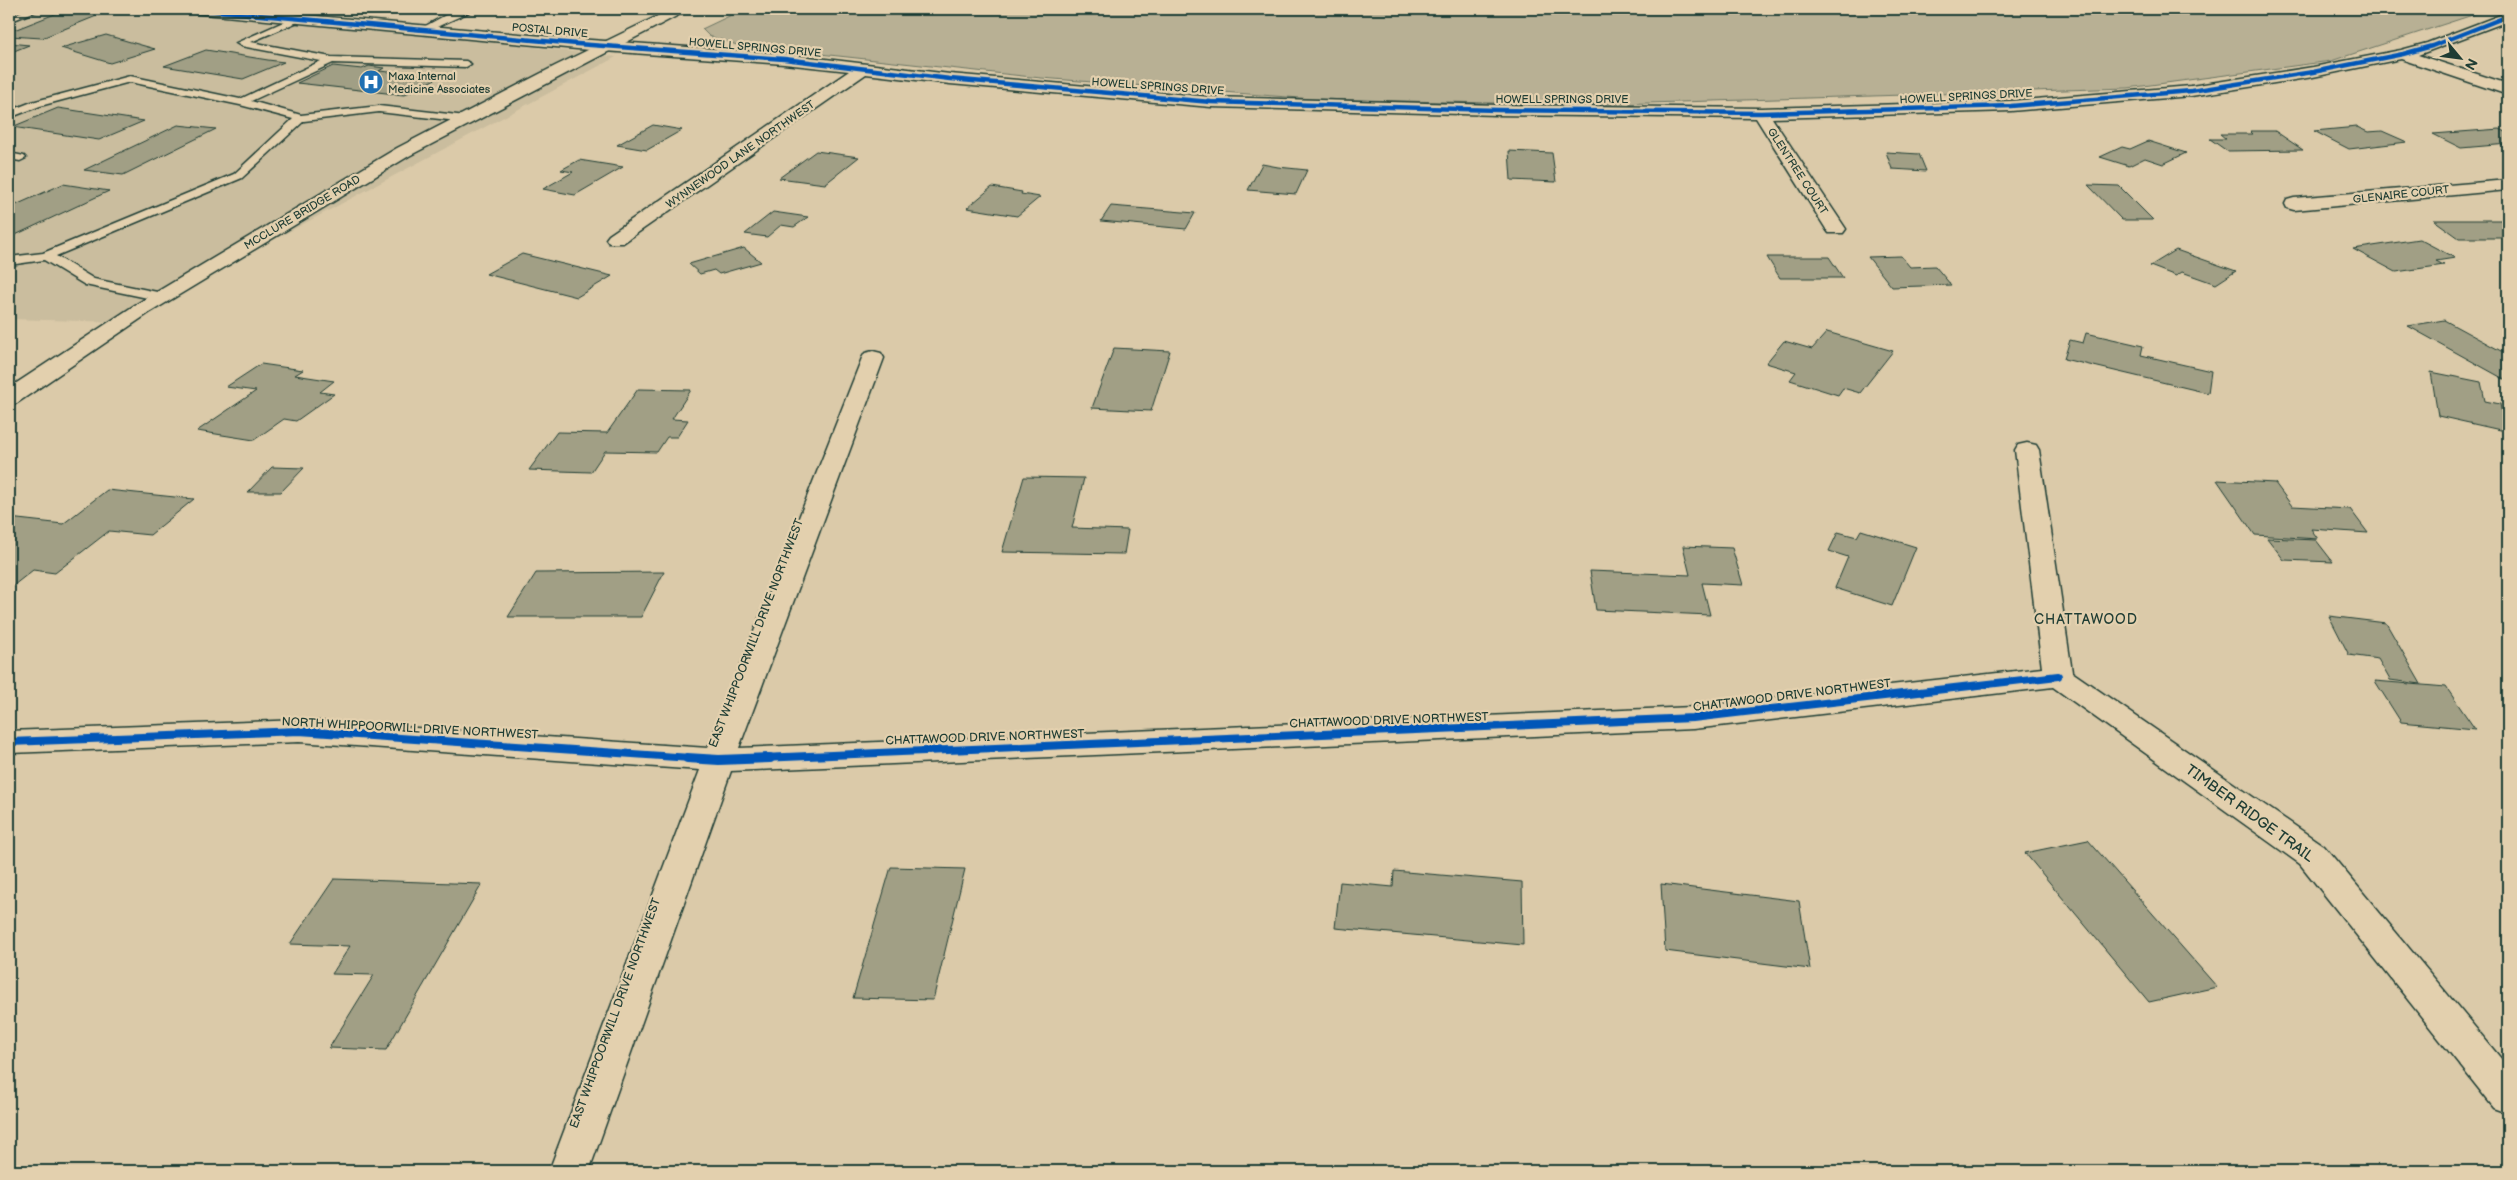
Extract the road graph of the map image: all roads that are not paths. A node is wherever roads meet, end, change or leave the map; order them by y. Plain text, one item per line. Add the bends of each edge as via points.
1 (36, 9) edge
2 (193, 9) edge
3 (471, 9) edge
4 (683, 9) edge
5 (2508, 16) edge
6 (299, 18) junction
7 (9, 19) edge
8 (425, 29) junction
9 (607, 46) junction
10 (2403, 54) junction
11 (331, 60) junction
12 (466, 64) dead end
13 (864, 68) junction
14 (2508, 90) edge
15 (241, 102) junction
16 (1761, 113) junction
17 (9, 114) edge
18 (301, 118) junction
19 (466, 119) junction
20 (2508, 185) edge
21 (2294, 204) dead end
22 (1836, 229) dead end
23 (616, 239) dead end
24 (46, 256) junction
25 (9, 261) edge
26 (162, 297) junction
27 (873, 358) dead end
28 (9, 398) edge
29 (2027, 450) dead end
30 (2058, 676) junction
31 (9, 742) edge
32 (719, 760) junction
33 (2508, 1096) edge
34 (569, 1171) edge

1 - 7 lane
2 - 6 street, POSTAL DRIVE
3 - 8 lane
4 - 9 street, MCCLURE BRIDGE ROAD
5 - 10 street, HOWELL SPRINGS DRIVE
6 - 8 street, POSTAL DRIVE
6 - 11 lane via 240,43
8 - 9 street, POSTAL DRIVE
9 - 13 street, HOWELL SPRINGS DRIVE
9 - 19 street, MCCLURE BRIDGE ROAD
10 - 14 street
10 - 16 street, HOWELL SPRINGS DRIVE via 2191,91 2011,106
11 - 12 lane
11 - 15 lane
13 - 16 street, HOWELL SPRINGS DRIVE via 1211,102
13 - 23 street, WYNNEWOOD LANE NORTHWEST
15 - 17 lane via 130,80
15 - 18 lane
16 - 22 street, GLENTREE COURT
18 - 19 lane via 379,109
18 - 24 lane via 238,176
19 - 26 street, MCCLURE BRIDGE ROAD via 403,152
20 - 21 street, GLENAIRE COURT
24 - 25 lane
24 - 26 lane via 90,282
26 - 28 street, MCCLURE BRIDGE ROAD
27 - 32 street, EAST WHIPPOORWILL DRIVE NORTHWEST
29 - 30 street
30 - 32 street, CHATTAWOOD DRIVE NORTHWEST via 1693,718
30 - 33 street, TIMBER RIDGE TRAIL via 2312,855
31 - 32 street, NORTH WHIPPOORWILL DRIVE NORTHWEST via 299,731
32 - 34 street, EAST WHIPPOORWILL DRIVE NORTHWEST

